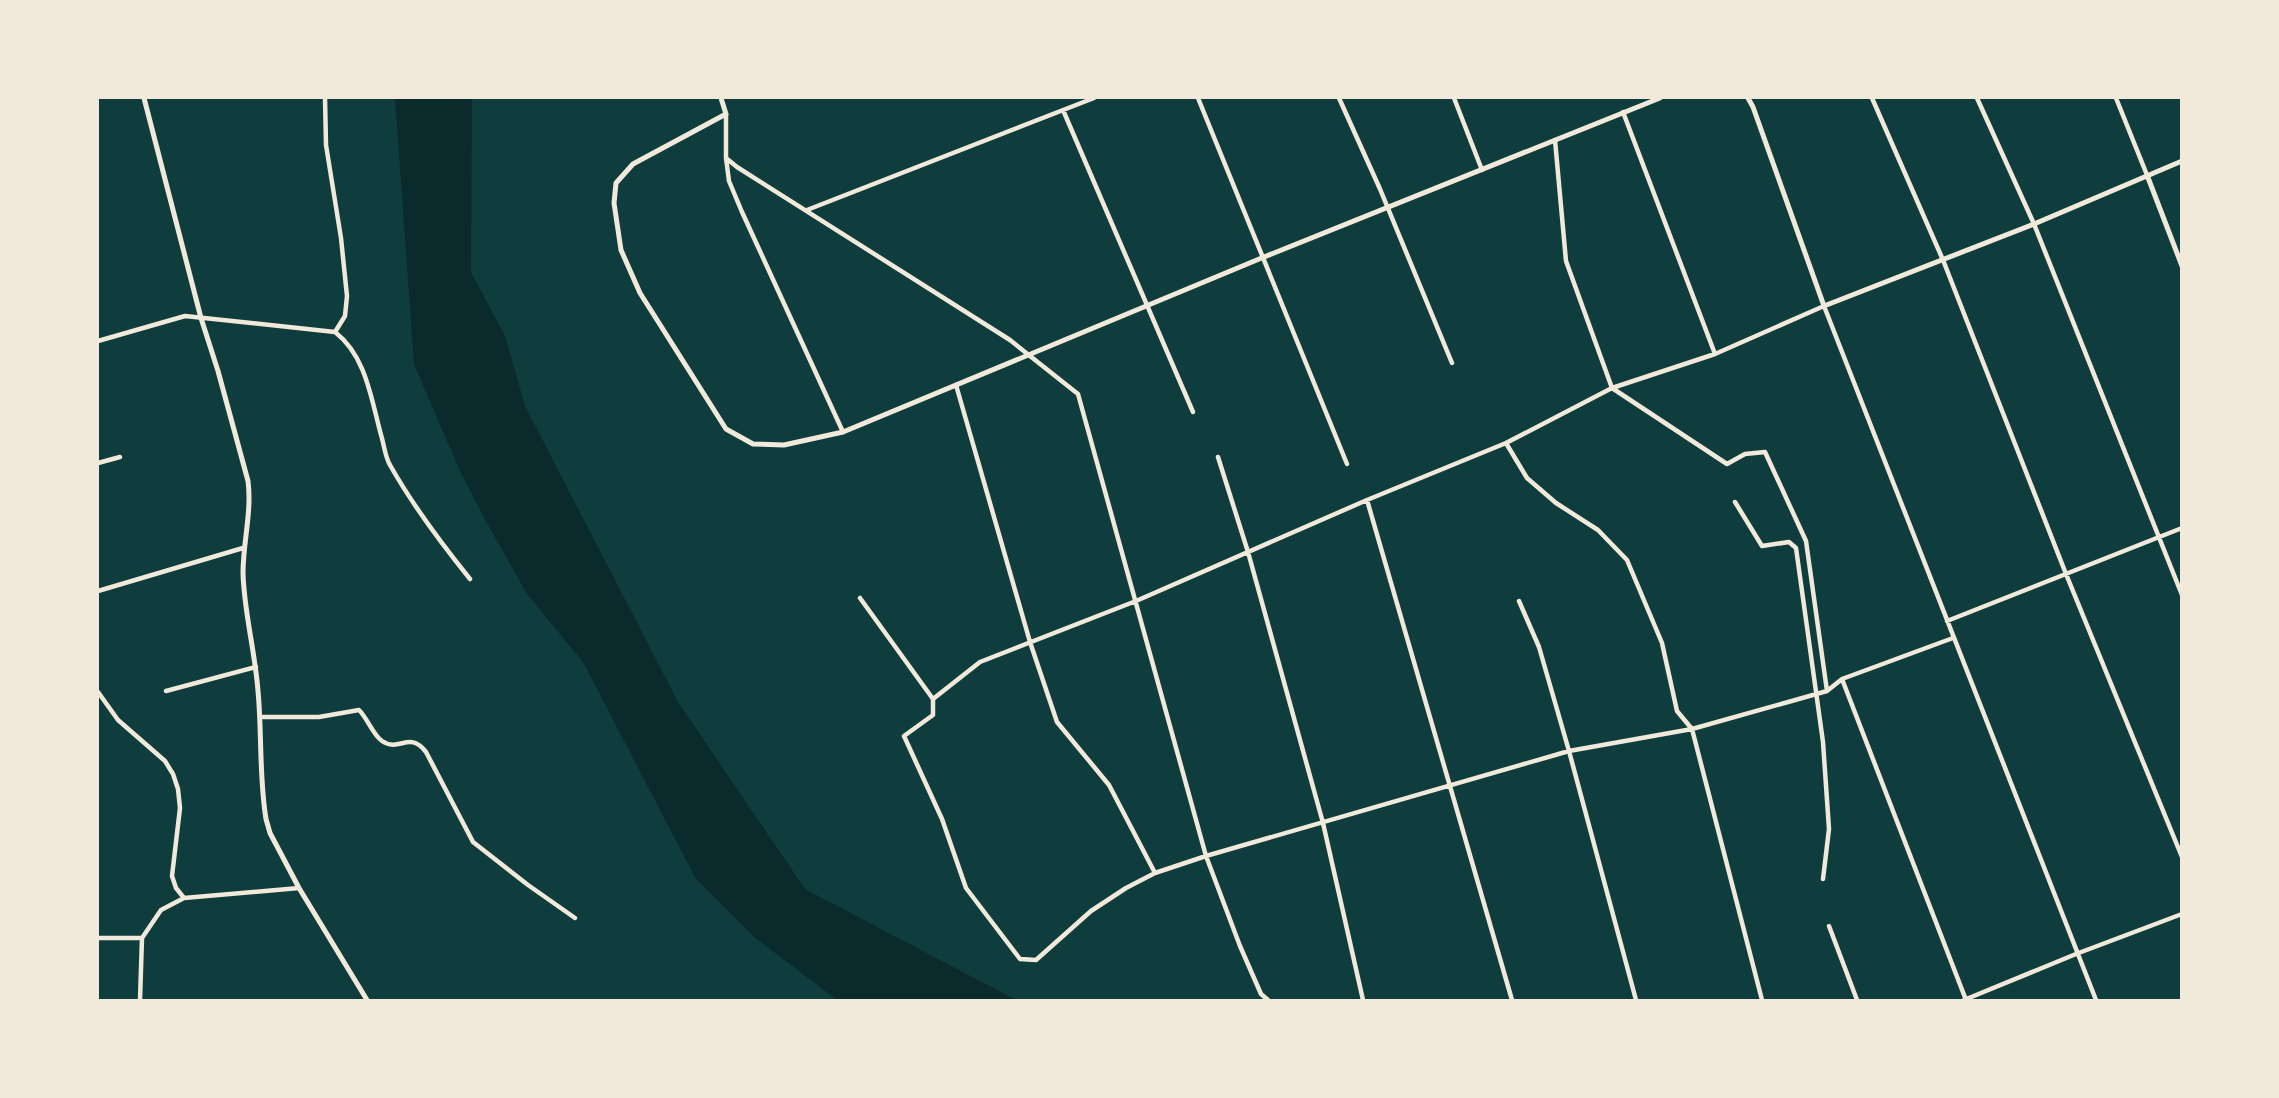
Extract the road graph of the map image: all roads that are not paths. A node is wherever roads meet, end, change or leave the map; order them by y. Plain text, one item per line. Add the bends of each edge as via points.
1 (144, 98) edge
2 (325, 98) edge
3 (721, 98) edge
4 (1094, 98) edge
5 (1198, 98) edge
6 (1339, 98) edge
7 (1454, 98) edge
8 (1660, 98) edge
9 (1748, 98) edge
10 (1872, 98) edge
11 (1977, 98) edge
12 (2116, 98) edge
13 (1063, 110) junction
14 (1623, 112) junction
15 (726, 114) junction
16 (1555, 140) junction
17 (726, 158) junction
18 (2181, 161) edge
19 (1482, 170) junction
20 (2147, 175) junction
21 (1388, 209) junction
22 (807, 210) junction
23 (2034, 224) junction
24 (1264, 257) junction
25 (1944, 260) junction
26 (2181, 267) edge
27 (1147, 306) junction
28 (1824, 306) junction
29 (201, 318) junction
30 (335, 332) junction
31 (98, 340) edge
32 (1027, 354) junction
33 (1715, 354) junction
34 (1452, 363) dead end
35 (956, 385) junction
36 (1612, 388) junction
37 (1193, 412) dead end
38 (843, 432) junction
39 (1506, 443) junction
40 (120, 457) dead end
41 (1218, 457) dead end
42 (98, 463) edge
43 (1347, 464) dead end
44 (1367, 500) junction
45 (1735, 502) dead end
46 (2181, 528) edge
47 (2159, 536) junction
48 (243, 548) junction
49 (1248, 552) junction
50 (2066, 574) junction
51 (470, 579) dead end
52 (98, 591) edge
53 (2181, 595) edge
54 (860, 598) dead end
55 (1519, 600) dead end
56 (1136, 601) junction
57 (1947, 621) junction
58 (1953, 638) junction
59 (1030, 642) junction
60 (256, 667) junction
61 (1842, 679) junction
62 (166, 691) dead end
63 (1827, 691) junction
64 (98, 692) edge
65 (1815, 694) junction
66 (933, 699) junction
67 (261, 717) junction
68 (1692, 729) junction
69 (1569, 751) junction
70 (1449, 786) junction
71 (1323, 823) junction
72 (1206, 856) junction
73 (2181, 857) edge
74 (1155, 873) junction
75 (1823, 879) dead end
76 (299, 888) junction
77 (184, 898) junction
78 (2181, 914) edge
79 (575, 918) dead end
80 (1829, 926) dead end
81 (98, 938) edge
82 (142, 938) junction
83 (2076, 954) junction
84 (140, 1000) edge
85 (367, 1000) edge
86 (1268, 1000) edge
87 (1364, 1000) edge
88 (1512, 1000) edge
89 (1636, 1000) edge
90 (1762, 1000) edge
91 (1857, 1000) edge
92 (1965, 1000) edge
93 (2096, 1000) edge

1 - 29 street
2 - 30 street via 326,146 347,296 345,316
3 - 15 street
4 - 13 street
5 - 24 street
6 - 21 street
7 - 19 street
8 - 14 street
9 - 28 street
10 - 25 street
11 - 23 street
12 - 20 street
13 - 22 street
13 - 27 street
14 - 16 street
14 - 33 street
15 - 17 street
15 - 38 street via 633,164 616,183 614,203 621,250 640,294 726,429 753,444 784,445
16 - 19 street
16 - 36 street via 1566,261
17 - 22 street
17 - 38 street via 729,181 742,212
18 - 20 street
19 - 21 street
20 - 23 street
20 - 26 street
21 - 24 street
21 - 34 street
22 - 32 street
23 - 25 street
23 - 47 street
24 - 27 street
24 - 43 street
25 - 28 street
25 - 50 street
27 - 32 street
27 - 37 street
28 - 33 street
28 - 57 street
29 - 30 street
29 - 31 street via 185,316
29 - 48 street via 248,482 249,513
30 - 51 street via 357,356 389,463 431,529
32 - 35 street
32 - 56 street via 1078,394
33 - 36 street
35 - 38 street
35 - 59 street
36 - 39 street
36 - 63 street via 1727,464 1745,454 1766,452 1806,541
39 - 44 street
39 - 68 street via 1527,478 1556,503 1598,530 1627,560 1662,643 1677,711
40 - 42 street
41 - 49 street
44 - 49 street
44 - 70 street
45 - 65 street via 1762,546 1788,542 1796,548
46 - 47 street
47 - 50 street
47 - 53 street
48 - 52 street
48 - 60 street via 246,612
49 - 56 street
49 - 71 street
50 - 57 street
50 - 73 street
54 - 66 street
55 - 69 street via 1539,647
56 - 59 street
56 - 72 street
57 - 58 street
58 - 61 street
58 - 83 street
59 - 66 street via 980,662
59 - 74 street via 1057,722 1109,785
60 - 62 street
60 - 67 street
61 - 63 street
61 - 92 street
63 - 65 street
64 - 77 street via 118,720 165,761 173,774 180,808 172,876
65 - 68 street
65 - 75 street via 1828,829
66 - 74 street via 933,715 904,736 942,819 966,888 1020,959 1036,960 1090,911
67 - 76 street via 266,819
67 - 79 street via 319,717 359,710 380,740 419,743 473,842
68 - 69 street
68 - 90 street
69 - 70 street
69 - 89 street
70 - 71 street
70 - 88 street
71 - 72 street
71 - 87 street
72 - 74 street
72 - 86 street via 1240,946
76 - 77 street
76 - 85 street
77 - 82 street via 161,910
78 - 83 street
80 - 91 street
81 - 82 street
82 - 84 street
83 - 92 street
83 - 93 street

